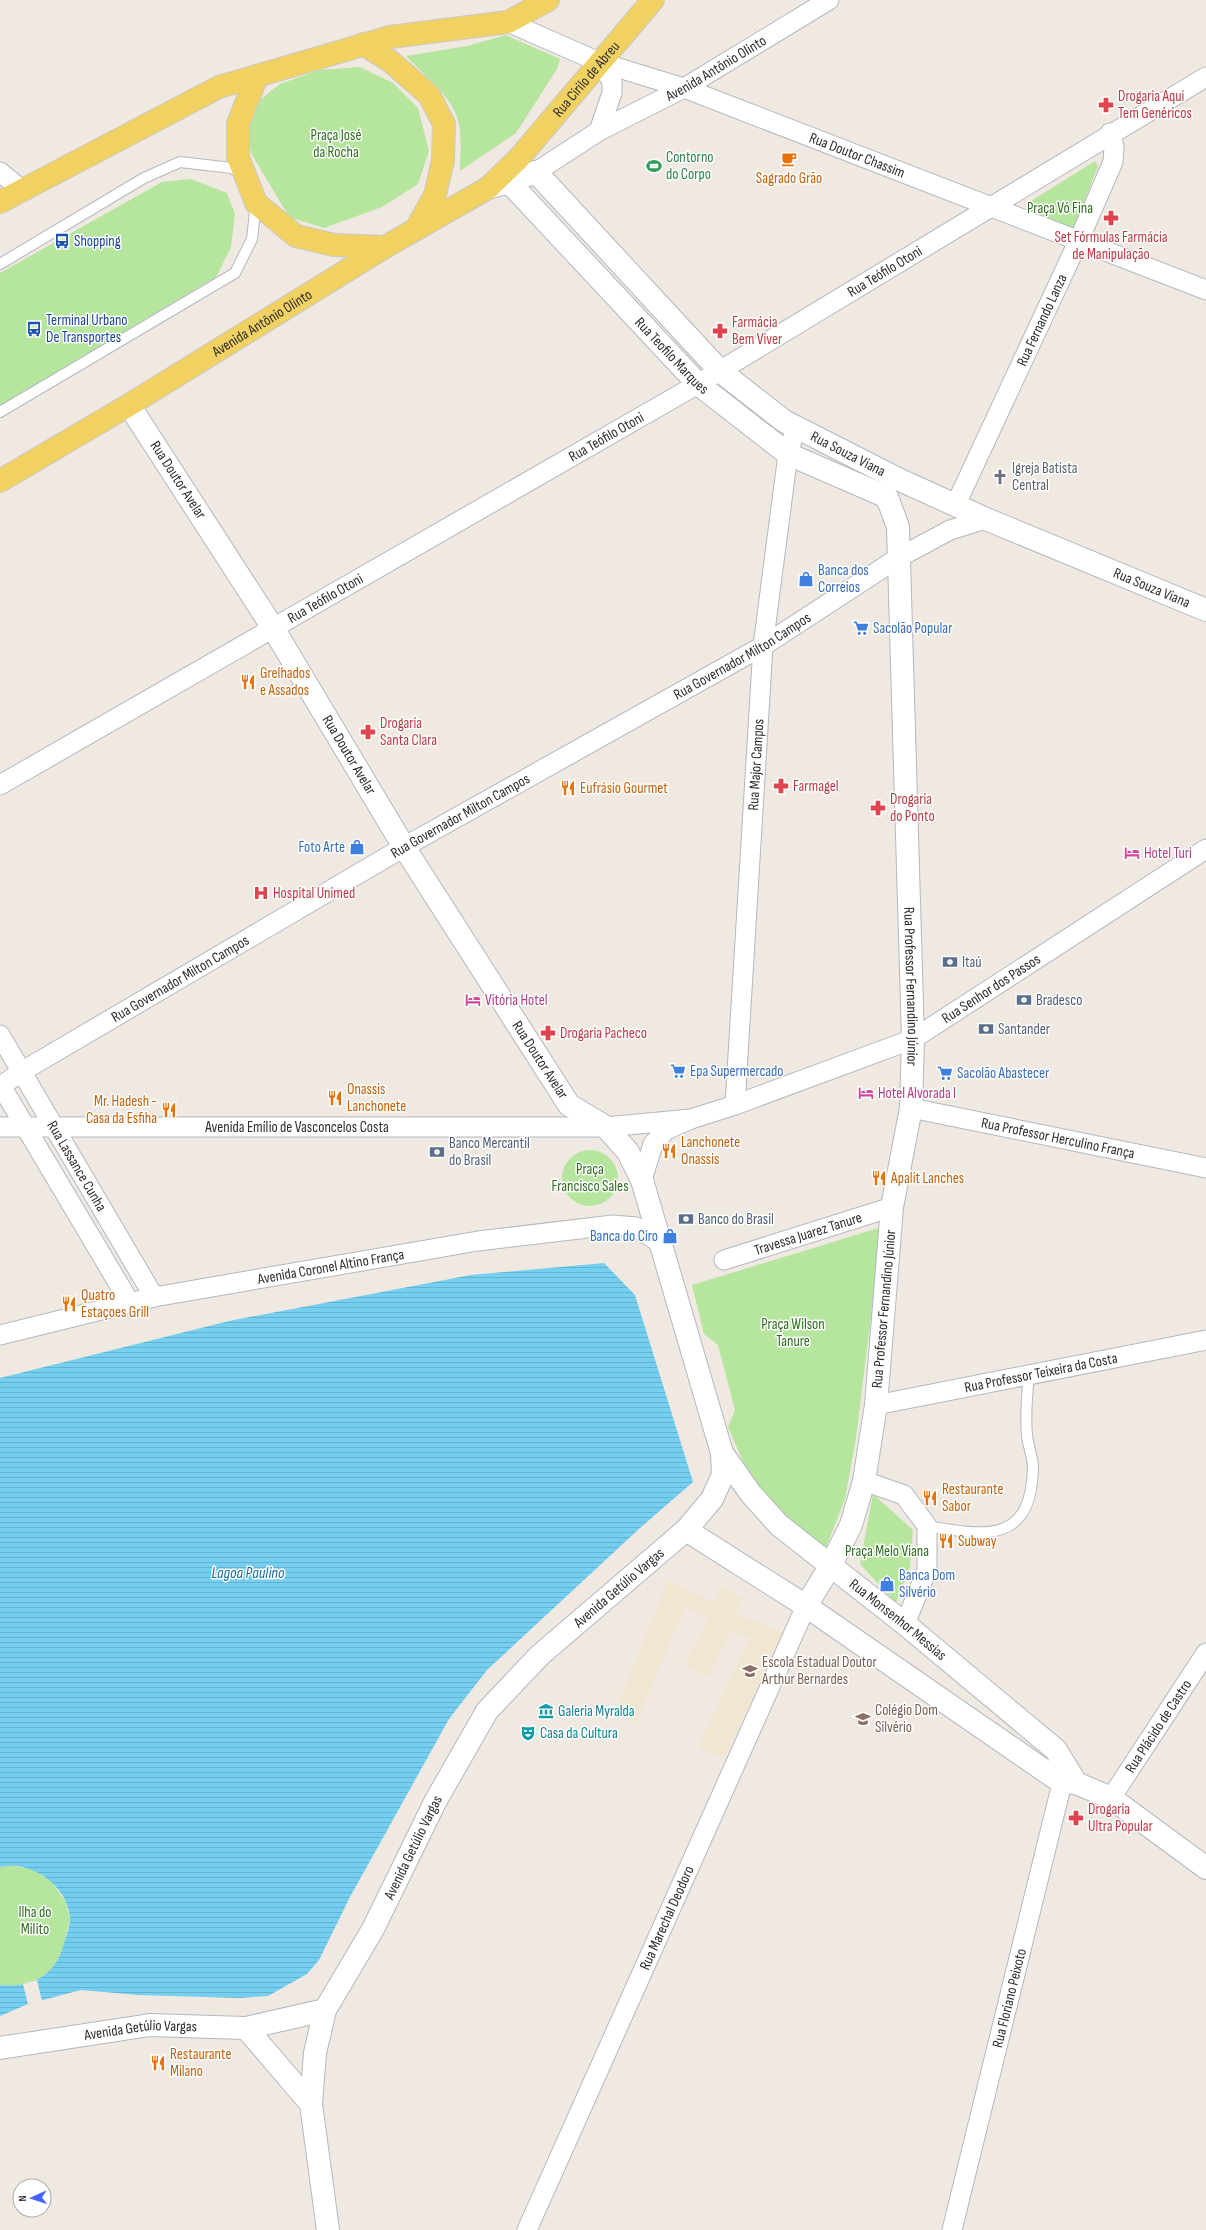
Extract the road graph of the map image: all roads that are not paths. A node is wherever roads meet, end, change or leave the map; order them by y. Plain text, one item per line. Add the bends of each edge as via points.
1 (548, 0) edge
2 (653, 0) edge
3 (829, 0) edge
4 (508, 22) junction
5 (363, 44) junction
6 (599, 62) junction
7 (256, 76) junction
8 (1206, 77) edge
9 (684, 88) junction
10 (599, 131) junction
11 (1110, 133) junction
12 (519, 158) joint
13 (0, 172) edge
14 (536, 172) junction
15 (247, 179) junction
16 (509, 182) junction
17 (488, 188) junction
18 (22, 190) junction
19 (0, 202) edge
20 (256, 203) junction
21 (991, 208) junction
22 (415, 230) junction
23 (1078, 242) junction
24 (385, 247) junction
25 (0, 264) edge
26 (1206, 290) edge
27 (720, 371) junction
28 (698, 384) junction
29 (129, 405) junction
30 (0, 412) edge
31 (796, 427) junction
32 (788, 454) junction
33 (0, 481) edge
34 (887, 497) joint
35 (956, 504) junction
36 (986, 519) junction
37 (898, 558) junction
38 (1206, 610) edge
39 (273, 628) junction
40 (763, 646) junction
41 (0, 785) edge
42 (404, 847) junction
43 (1206, 849) edge
44 (0, 1035) edge
45 (913, 1039) junction
46 (21, 1072) junction
47 (1, 1085) edge
48 (735, 1105) junction
49 (911, 1108) junction
50 (691, 1118) junction
51 (0, 1127) edge
52 (26, 1127) junction
53 (607, 1127) junction
54 (54, 1128) junction
55 (1206, 1168) edge
56 (642, 1180) junction
57 (892, 1207) junction
58 (660, 1243) junction
59 (724, 1260) dead end
60 (154, 1297) junction
61 (130, 1303) junction
62 (0, 1335) edge
63 (1206, 1340) edge
64 (1029, 1374) junction
65 (876, 1405) junction
66 (722, 1453) junction
67 (864, 1481) junction
68 (927, 1526) junction
69 (686, 1530) junction
70 (832, 1565) junction
71 (806, 1606) junction
72 (905, 1624) junction
73 (1206, 1653) edge
74 (1068, 1777) junction
75 (1111, 1798) junction
76 (1206, 1868) edge
77 (324, 2010) junction
78 (246, 2028) junction
79 (0, 2048) edge
80 (311, 2104) junction
81 (328, 2230) edge
82 (527, 2230) edge
83 (952, 2230) edge

1 - 4 main road
2 - 6 main road, Rua Cirilo de Abreu
3 - 9 street, Avenida Antônio Olinto
4 - 5 main road via 390,37
4 - 6 street, Rua Doutor Chassim
5 - 7 main road
5 - 22 main road via 390,61 429,95 444,124 443,160 435,195
6 - 9 street, Rua Doutor Chassim
6 - 10 street via 612,81 612,94
6 - 12 main road, Rua Cirilo de Abreu
7 - 15 main road via 238,124 238,157
7 - 18 main road via 219,87
8 - 11 street, Rua Teófilo Otoni
9 - 10 street, Avenida Antônio Olinto
9 - 21 street, Rua Doutor Chassim
10 - 14 street, Avenida Antônio Olinto
11 - 21 street, Rua Teófilo Otoni
11 - 23 street, Rua Fernando Lanza via 1114,147 1113,162
12 - 17 main road, Avenida Antônio Olinto
13 - 18 street
14 - 16 main road, Avenida Antônio Olinto
14 - 27 main road, Rua Teofilo Marques
15 - 20 main road
15 - 25 lane via 232,168 180,162 144,178
16 - 17 main road
16 - 28 main road, Rua Teofilo Marques
17 - 22 main road, Avenida Antônio Olinto
18 - 19 main road
20 - 24 main road via 296,236 334,245
20 - 30 lane via 252,239 235,273
21 - 23 street, Rua Doutor Chassim
21 - 27 street, Rua Teófilo Otoni
22 - 24 main road, Avenida Antônio Olinto
23 - 26 street, Rua Doutor Chassim
23 - 35 street, Rua Fernando Lanza
24 - 29 main road, Avenida Antônio Olinto
27 - 28 street, Rua Teófilo Otoni
27 - 31 main road, Rua Souza Viana via 784,421
28 - 32 main road, Rua Teofilo Marques
28 - 39 street, Rua Teófilo Otoni
29 - 33 main road, Avenida Antônio Olinto
29 - 39 main road, Rua Doutor Avelar
31 - 32 street, Rua Major Campos
31 - 35 main road, Rua Souza Viana via 900,480
32 - 34 main road, Rua Teofilo Marques
32 - 40 street, Rua Major Campos
34 - 37 main road, Rua Professor Fernandino Júnior via 898,527
35 - 36 main road, Rua Souza Viana
36 - 37 street via 950,530
36 - 38 main road, Rua Souza Viana
37 - 40 street, Rua Governador Milton Campos
37 - 45 main road, Rua Professor Fernandino Júnior
39 - 41 street, Rua Teófilo Otoni
39 - 42 main road, Rua Doutor Avelar
40 - 42 street, Rua Governador Milton Campos
40 - 48 street, Rua Major Campos
42 - 46 street, Rua Governador Milton Campos
42 - 53 main road, Rua Doutor Avelar via 569,1105
43 - 45 street, Rua Senhor dos Passos
44 - 46 street, Rua Lassance Cunha
45 - 48 street, Rua Senhor dos Passos
45 - 49 main road, Rua Professor Fernandino Júnior
46 - 47 street, Rua Governador Milton Campos
46 - 54 street, Rua Lassance Cunha
47 - 52 street, Rua Lassance Cunha
48 - 50 street, Rua Senhor dos Passos
49 - 55 street, Rua Professor Herculino França
49 - 57 main road, Rua Professor Fernandino Júnior
50 - 53 street, Rua Senhor dos Passos
50 - 56 street, Rua Senhor dos Passos via 666,1130 653,1144
51 - 52 street, Avenida Emílio de Vasconcelos Costa
52 - 54 street, Avenida Emílio de Vasconcelos Costa
52 - 61 street, Rua Lassance Cunha
53 - 54 street, Avenida Emílio de Vasconcelos Costa
53 - 56 main road via 628,1152
54 - 60 street, Rua Lassance Cunha
56 - 58 main road
57 - 59 street, Travessa Juarez Tanure
57 - 65 main road, Rua Professor Fernandino Júnior
58 - 60 street, Avenida Coronel Altino França via 636,1227 613,1225 478,1241
58 - 66 main road
60 - 61 street, Avenida Coronel Altino França
61 - 62 street, Avenida Coronel Altino França
63 - 64 street, Rua Professor Teixeira da Costa
64 - 65 street, Rua Professor Teixeira da Costa
64 - 68 lane via 1027,1435 1032,1460 1032,1479 1030,1494 1020,1519 1013,1525 988,1532
65 - 67 main road, Rua Professor Fernandino Júnior
66 - 69 main road, Avenida Getúlio Vargas via 723,1475 718,1487 712,1499
66 - 70 main road, Rua Monsenhor Messias via 751,1494 779,1525
67 - 68 street via 904,1495
67 - 70 main road, Rua Professor Fernandino Júnior via 851,1525
68 - 72 street via 927,1570
69 - 71 main road
69 - 77 main road, Avenida Getúlio Vargas via 540,1656 487,1711 435,1802 373,1929
70 - 71 main road, Rua Professor Fernandino Júnior
70 - 72 main road, Rua Monsenhor Messias
71 - 74 main road
71 - 82 street, Rua Marechal Deodoro
72 - 74 main road, Rua Monsenhor Messias via 1056,1750
73 - 75 street, Rua Plácido de Castro
74 - 75 main road
74 - 83 street, Rua Floriano Peixoto
75 - 76 main road
77 - 78 main road, Avenida Getúlio Vargas
77 - 80 main road via 315,2053
78 - 79 main road, Avenida Getúlio Vargas via 150,2025
78 - 80 main road
80 - 81 main road

